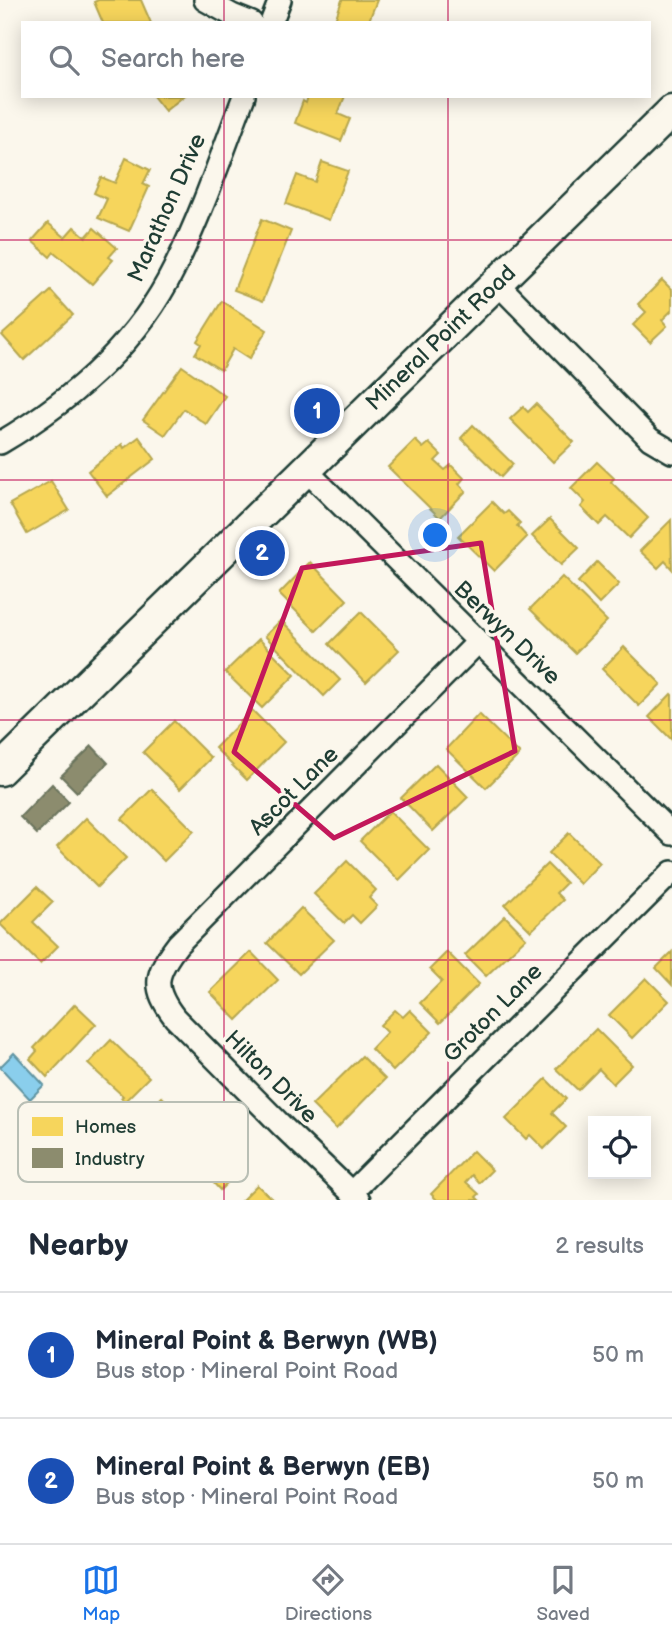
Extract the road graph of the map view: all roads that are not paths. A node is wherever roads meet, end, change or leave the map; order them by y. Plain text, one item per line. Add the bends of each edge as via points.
1 (205, 0) edge
2 (280, 0) edge
3 (247, 21) edge
4 (272, 21) edge
5 (243, 98) edge
6 (672, 111) edge
7 (497, 283) junction
8 (0, 443) edge
9 (672, 452) edge
10 (306, 470) junction
11 (478, 642) junction
12 (0, 770) edge
13 (672, 834) edge
14 (672, 872) edge
15 (158, 983) joint
16 (355, 1196) edge

1 - 3 street
2 - 4 street
5 - 8 street, Marathon Drive via 174,270 149,310 75,393
6 - 7 main road, Mineral Point Road
7 - 9 street via 650,439
7 - 10 main road, Mineral Point Road
10 - 11 street, Berwyn Drive
10 - 12 main road, Mineral Point Road
11 - 13 street, Berwyn Drive
11 - 15 street, Ascot Lane via 178,944 162,966
14 - 16 street, Groton Lane
15 - 16 street, Hilton Drive via 163,1003 175,1018

